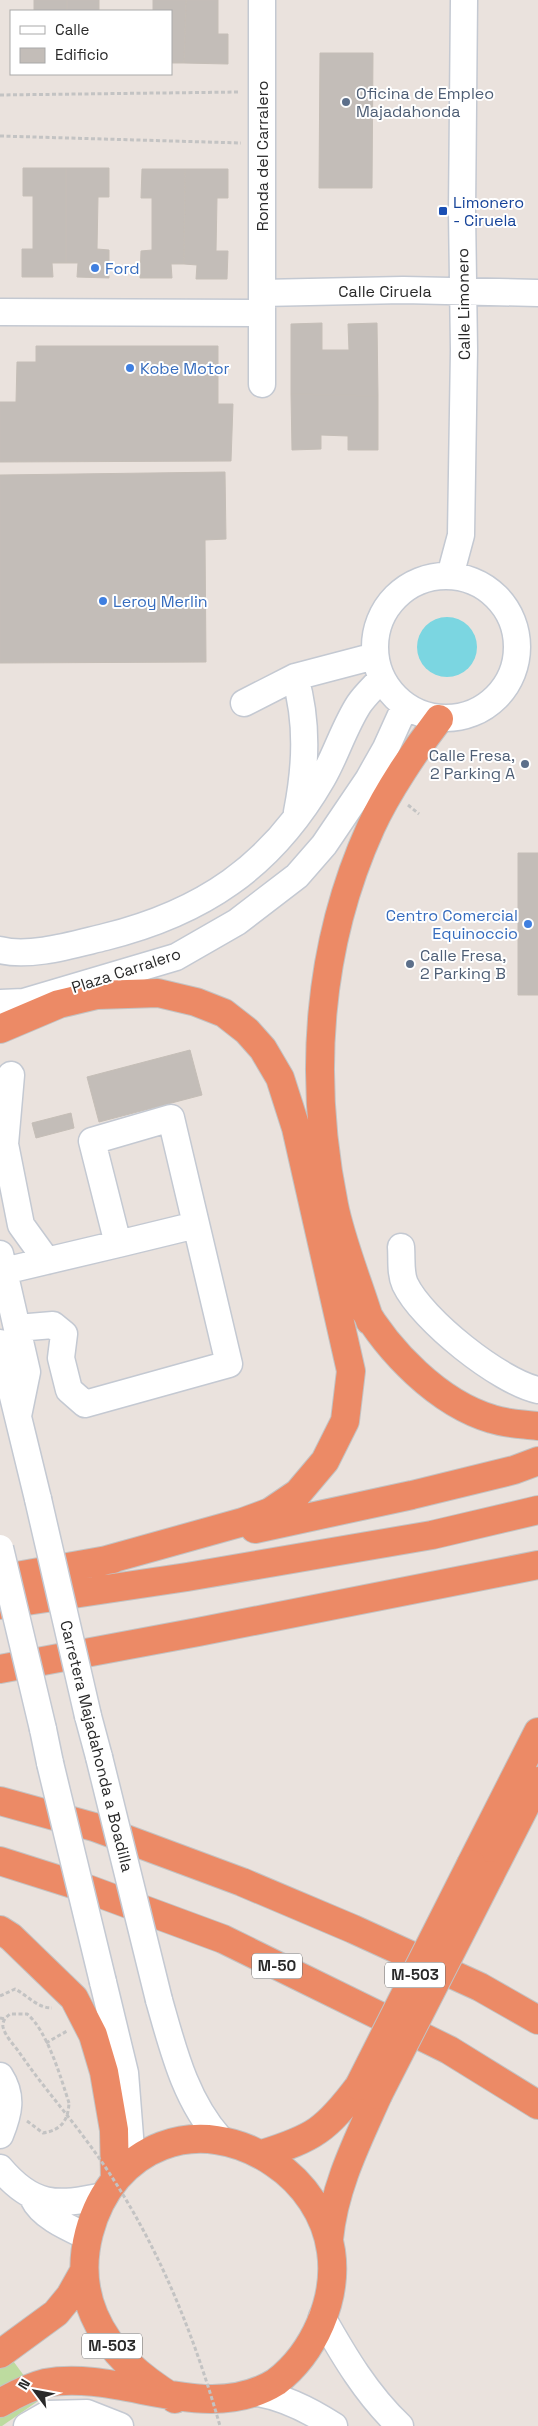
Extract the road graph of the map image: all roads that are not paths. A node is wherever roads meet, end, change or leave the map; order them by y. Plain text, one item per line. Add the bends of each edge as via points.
1 (262, 0) edge
2 (464, 0) edge
3 (463, 292) junction
4 (538, 293) edge
5 (262, 303) junction
6 (0, 312) edge
7 (262, 384) dead end
8 (450, 576) junction
9 (528, 645) edge
10 (379, 667) junction
11 (295, 677) junction
12 (244, 703) dead end
13 (405, 706) junction
14 (439, 718) junction
15 (295, 820) junction
16 (0, 950) edge
17 (12, 1003) edge
18 (59, 1004) junction
19 (0, 1029) edge
20 (11, 1075) dead end
21 (311, 1186) junction
22 (196, 1225) junction
23 (118, 1244) junction
24 (402, 1247) dead end
25 (47, 1260) junction
26 (2, 1262) edge
27 (370, 1321) junction
28 (9, 1336) edge
29 (538, 1390) edge
30 (538, 1426) edge
31 (538, 1461) edge
32 (538, 1510) edge
33 (0, 1548) edge
34 (96, 1563) junction
35 (538, 1564) edge
36 (0, 1579) edge
37 (0, 1605) edge
38 (0, 1669) edge
39 (538, 1732) edge
40 (538, 1781) edge
41 (0, 1801) edge
42 (0, 1860) edge
43 (480, 1870) junction
44 (0, 1930) edge
45 (538, 2020) edge
46 (0, 2076) edge
47 (368, 2091) junction
48 (538, 2105) edge
49 (0, 2134) edge
50 (220, 2139) junction
51 (262, 2154) junction
52 (0, 2168) edge
53 (117, 2179) junction
54 (33, 2198) junction
55 (88, 2237) junction
56 (329, 2240) junction
57 (84, 2271) junction
58 (322, 2317) junction
59 (0, 2354) edge
60 (258, 2393) junction
61 (174, 2399) junction
62 (0, 2403) edge
63 (27, 2426) edge
64 (120, 2426) edge
65 (334, 2426) edge
66 (400, 2426) edge

1 - 5 street, Ronda del Carralero
2 - 3 street, Calle Limonero
3 - 4 street, Calle Ciruela
3 - 5 street, Calle Ciruela via 404,290
3 - 8 street, Calle Limonero via 461,535
5 - 6 street
5 - 7 street, Ronda del Carralero
8 - 9 street via 471,580 490,590 505,605
8 - 10 street via 429,578 410,586 394,599 376,636
9 - 14 street via 503,691 486,707 464,717
10 - 11 street
10 - 13 street via 392,693
10 - 15 street via 323,779
11 - 12 street
11 - 15 street via 305,730 302,783
13 - 14 street
13 - 17 street, Plaza Carralero via 368,780 324,845 297,876 237,922 176,957
14 - 27 highway via 418,746 371,826 357,862 342,902 320,1025 320,1109 334,1206
15 - 16 street via 274,847 236,880 194,906 140,928 67,946 11,953
17 - 18 highway
18 - 19 highway
18 - 21 highway via 97,995 158,993 224,1013 248,1031 280,1078
20 - 25 street via 5,1144 21,1226
21 - 27 highway via 345,1277
21 - 34 highway via 351,1371 345,1421 325,1461 298,1493 270,1512
22 - 23 street
22 - 23 street via 171,1118 92,1141
22 - 28 street via 229,1364 85,1404 69,1390 62,1358 64,1334 53,1325
23 - 25 street
24 - 29 street via 402,1276 406,1286 442,1330 487,1365
25 - 26 street
26 - 28 street, Carretera Majadahonda a Boadilla
27 - 30 highway via 412,1370 466,1408 492,1419
28 - 50 street, Carretera Majadahonda a Boadilla, bridge via 18,1416 159,2000 175,2056 195,2107
31 - 34 highway via 412,1495
32 - 37 highway via 432,1535
33 - 53 street, bridge via 125,2073
34 - 36 highway
35 - 38 highway
39 - 43 highway, M-503
40 - 43 highway, M-503
41 - 45 highway via 94,1827 250,1885 480,1987
42 - 48 highway, M-50 via 224,1940 449,2050
43 - 47 highway, M-503, bridge
44 - 53 highway via 74,1998 93,2035 104,2072 114,2130
46 - 49 street via 8,2088 10,2103
47 - 51 highway, M-503 via 316,2133
47 - 56 highway, M-503 via 337,2192
50 - 51 highway, M-503
50 - 53 highway, M-503 via 196,2138 152,2149
51 - 56 highway, M-503 via 299,2183 316,2209
52 - 54 street
53 - 54 street via 66,2202
53 - 55 highway, M-503 via 93,2218
54 - 55 street via 38,2207
55 - 57 highway, M-503
56 - 58 highway, M-503 via 332,2277
57 - 59 highway, M-503 via 56,2313
57 - 61 highway, M-503 via 94,2316 114,2350 131,2368
58 - 60 highway, M-503 via 311,2341 294,2364
58 - 66 street via 355,2372
60 - 61 highway, M-503 via 218,2403
60 - 65 street via 298,2406
61 - 62 highway, M-503 via 84,2383 46,2383 16,2393
63 - 64 street via 48,2414 87,2413

